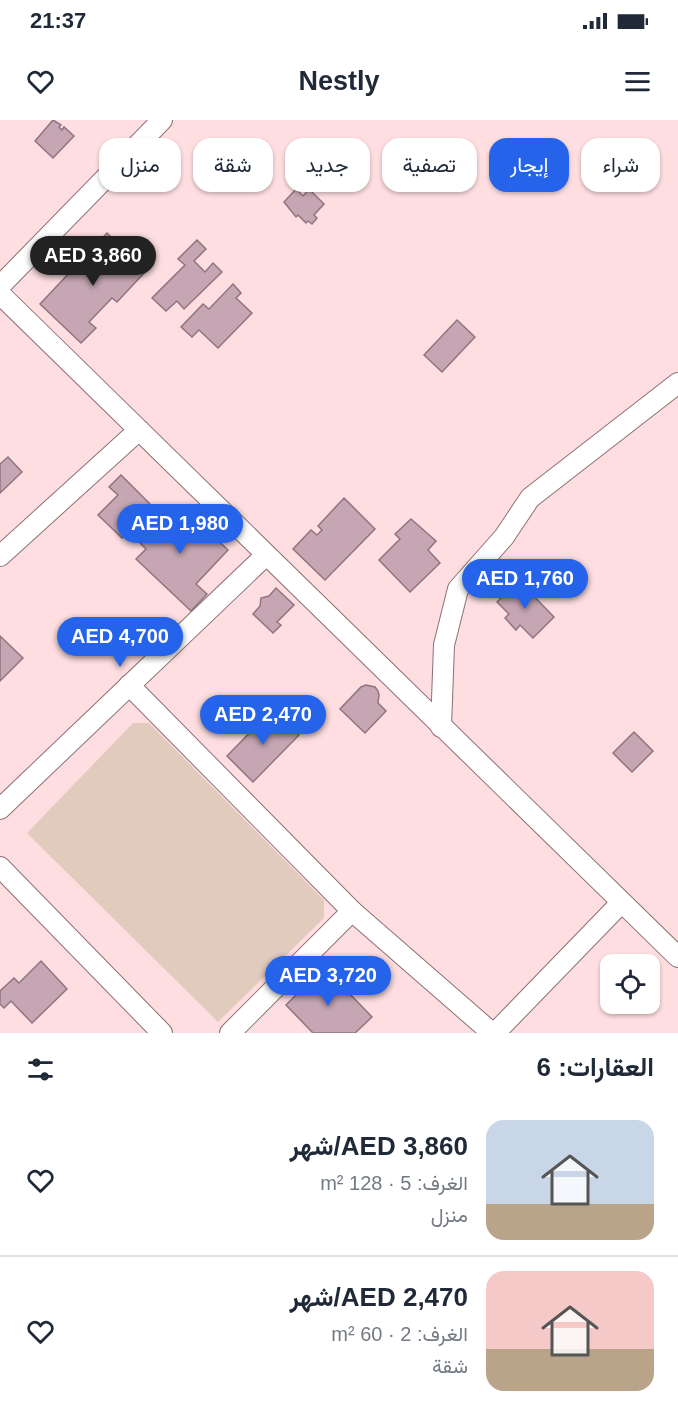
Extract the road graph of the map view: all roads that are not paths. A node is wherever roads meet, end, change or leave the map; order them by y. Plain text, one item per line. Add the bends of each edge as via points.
1 (162, 120) edge
2 (0, 286) edge
3 (0, 294) edge
4 (678, 383) edge
5 (139, 430) junction
6 (266, 555) junction
7 (0, 556) edge
8 (129, 685) junction
9 (441, 727) junction
10 (0, 809) edge
11 (0, 867) edge
12 (621, 903) junction
13 (352, 911) junction
14 (678, 957) edge
15 (162, 1033) edge
16 (230, 1033) edge
17 (494, 1033) edge

1 - 2 street
3 - 5 street
4 - 9 street via 530,498 504,537 458,589 444,645
5 - 6 street
5 - 7 street
6 - 8 street
6 - 9 street
8 - 10 street
8 - 13 street
9 - 12 street
11 - 15 street
12 - 14 street
12 - 17 street
13 - 16 street
13 - 17 street

